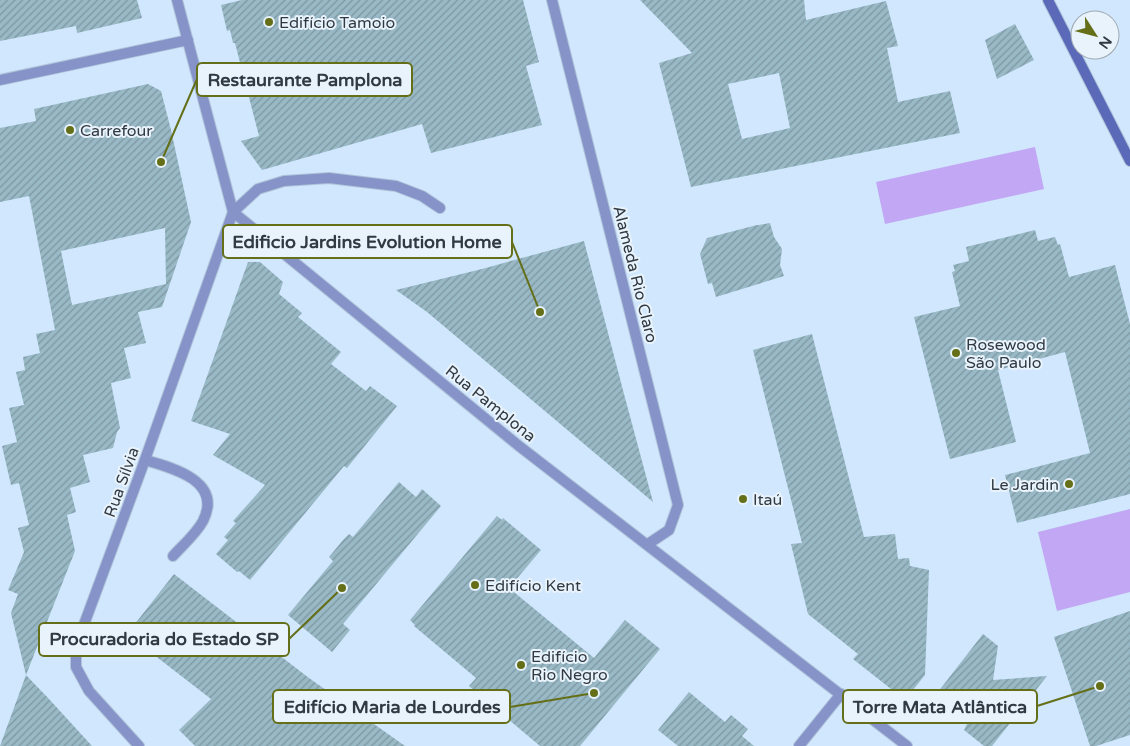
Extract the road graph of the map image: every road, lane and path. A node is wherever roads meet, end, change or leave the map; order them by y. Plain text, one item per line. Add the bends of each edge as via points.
1 (177, 0) edge
2 (552, 0) edge
3 (1048, 0) edge
4 (188, 40) junction
5 (0, 80) edge
6 (1130, 161) edge
7 (440, 208) dead end
8 (234, 212) junction
9 (145, 460) junction
10 (648, 544) junction
11 (173, 556) dead end
12 (841, 694) junction
13 (139, 746) edge
14 (800, 746) edge
15 (907, 746) edge

1 - 4 street
2 - 10 street, Alameda Rio Claro via 678,506 670,530
3 - 6 street
4 - 5 street
4 - 8 street
7 - 8 street via 422,196 396,186 329,178 284,181 258,189
8 - 9 street, Rua Sílvia
8 - 10 street, Rua Pamplona via 520,446
9 - 11 street via 181,472 200,484 207,496 208,509 202,523
9 - 13 street, Rua Sílvia via 76,646 76,667 89,691
10 - 12 street, Rua Pamplona
12 - 14 street
12 - 15 street, Rua Pamplona

